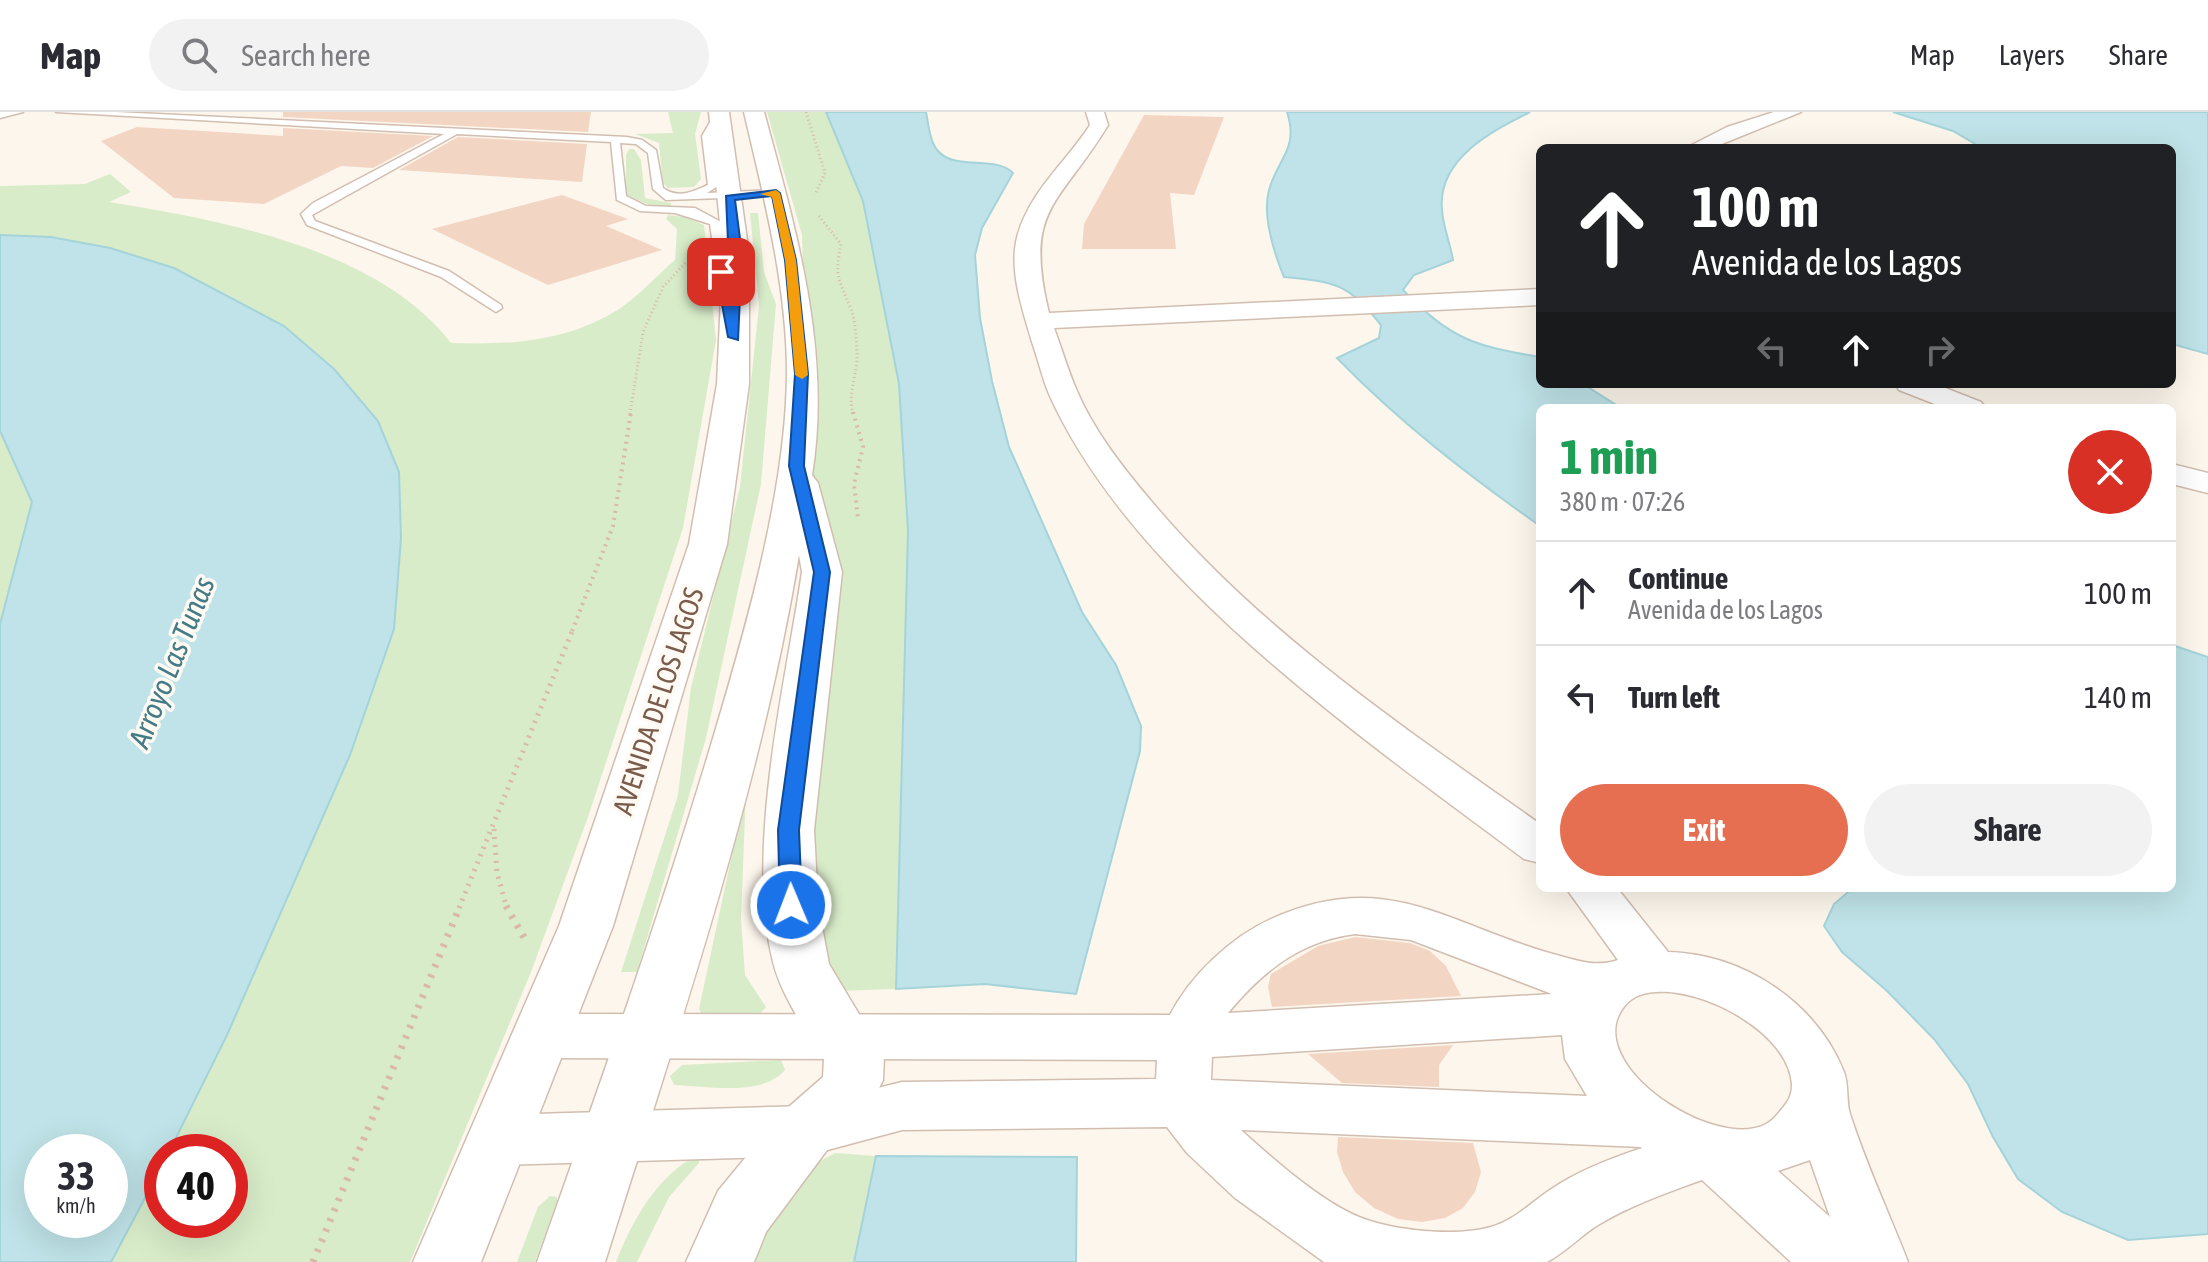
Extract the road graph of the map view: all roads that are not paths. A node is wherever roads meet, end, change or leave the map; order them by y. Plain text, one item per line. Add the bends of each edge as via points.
1 (18, 112) edge
2 (61, 112) edge
3 (210, 112) edge
4 (1095, 112) edge
5 (1792, 112) edge
6 (731, 113) edge
7 (127, 114) edge
8 (0, 115) edge
9 (181, 118) junction
10 (456, 131) junction
11 (615, 139) junction
12 (1705, 144) edge
13 (777, 198) junction
14 (730, 202) junction
15 (679, 205) junction
16 (1536, 297) edge
17 (496, 308) dead end
18 (1038, 321) junction
19 (734, 337) junction
20 (1919, 388) edge
21 (1961, 404) edge
22 (796, 466) junction
23 (2176, 475) edge
24 (2208, 483) edge
25 (1536, 844) edge
26 (1591, 892) edge
27 (1618, 990) junction
28 (647, 1035) junction
29 (541, 1036) junction
30 (842, 1038) junction
31 (1160, 1038) junction
32 (1162, 1105) junction
33 (1819, 1105) junction
34 (1647, 1123) junction
35 (805, 1131) junction
36 (613, 1138) junction
37 (497, 1140) junction
38 (1710, 1151) junction
39 (447, 1262) edge
40 (571, 1262) edge
41 (720, 1262) edge
42 (1444, 1262) edge
43 (1833, 1262) edge
44 (1877, 1262) edge

1 - 8 lane
2 - 7 lane
3 - 9 lane
4 - 18 street via 1099,125 1040,208 1028,241
5 - 12 street
6 - 13 street
6 - 14 street, AVENIDA DE LOS LAGOS
6 - 15 lane via 707,136 713,186
7 - 9 lane
9 - 10 lane
10 - 11 lane
10 - 17 lane via 306,214 311,223 445,274
11 - 15 lane via 639,142 653,152 658,189
11 - 15 lane via 621,198 644,209
13 - 14 lane
13 - 22 street via 791,260 802,374
14 - 15 lane
14 - 19 street, AVENIDA DE LOS LAGOS via 736,254
15 - 19 lane via 714,221 721,230 721,272
16 - 18 street
18 - 25 street via 1043,350 1062,396 1112,480 1181,555 1278,649
19 - 29 street, AVENIDA DE LOS LAGOS via 730,418 708,544 586,926
20 - 21 street
22 - 28 street via 764,639 692,899
22 - 30 street via 822,572 789,830 791,905 801,964
23 - 24 street
26 - 27 street
27 - 31 street
27 - 31 street via 1508,959 1401,917 1356,915 1299,925 1252,953
27 - 33 street via 1688,973 1755,999 1806,1049 1819,1077
27 - 34 street via 1587,1039 1596,1068 1617,1097
28 - 29 street
28 - 30 street
28 - 36 street
29 - 37 street, AVENIDA DE LOS LAGOS
30 - 31 street
30 - 35 street via 854,1056 853,1080 843,1098
31 - 32 street
32 - 34 street
32 - 35 street via 902,1106
32 - 42 street via 1209,1137 1275,1195 1345,1242
33 - 38 street via 1810,1125 1794,1141 1770,1151
33 - 44 street
34 - 38 street
35 - 36 street
35 - 41 street via 741,1213
36 - 37 street
36 - 40 street
37 - 39 street, AVENIDA DE LOS LAGOS
38 - 42 street via 1623,1181 1496,1256
38 - 43 street

